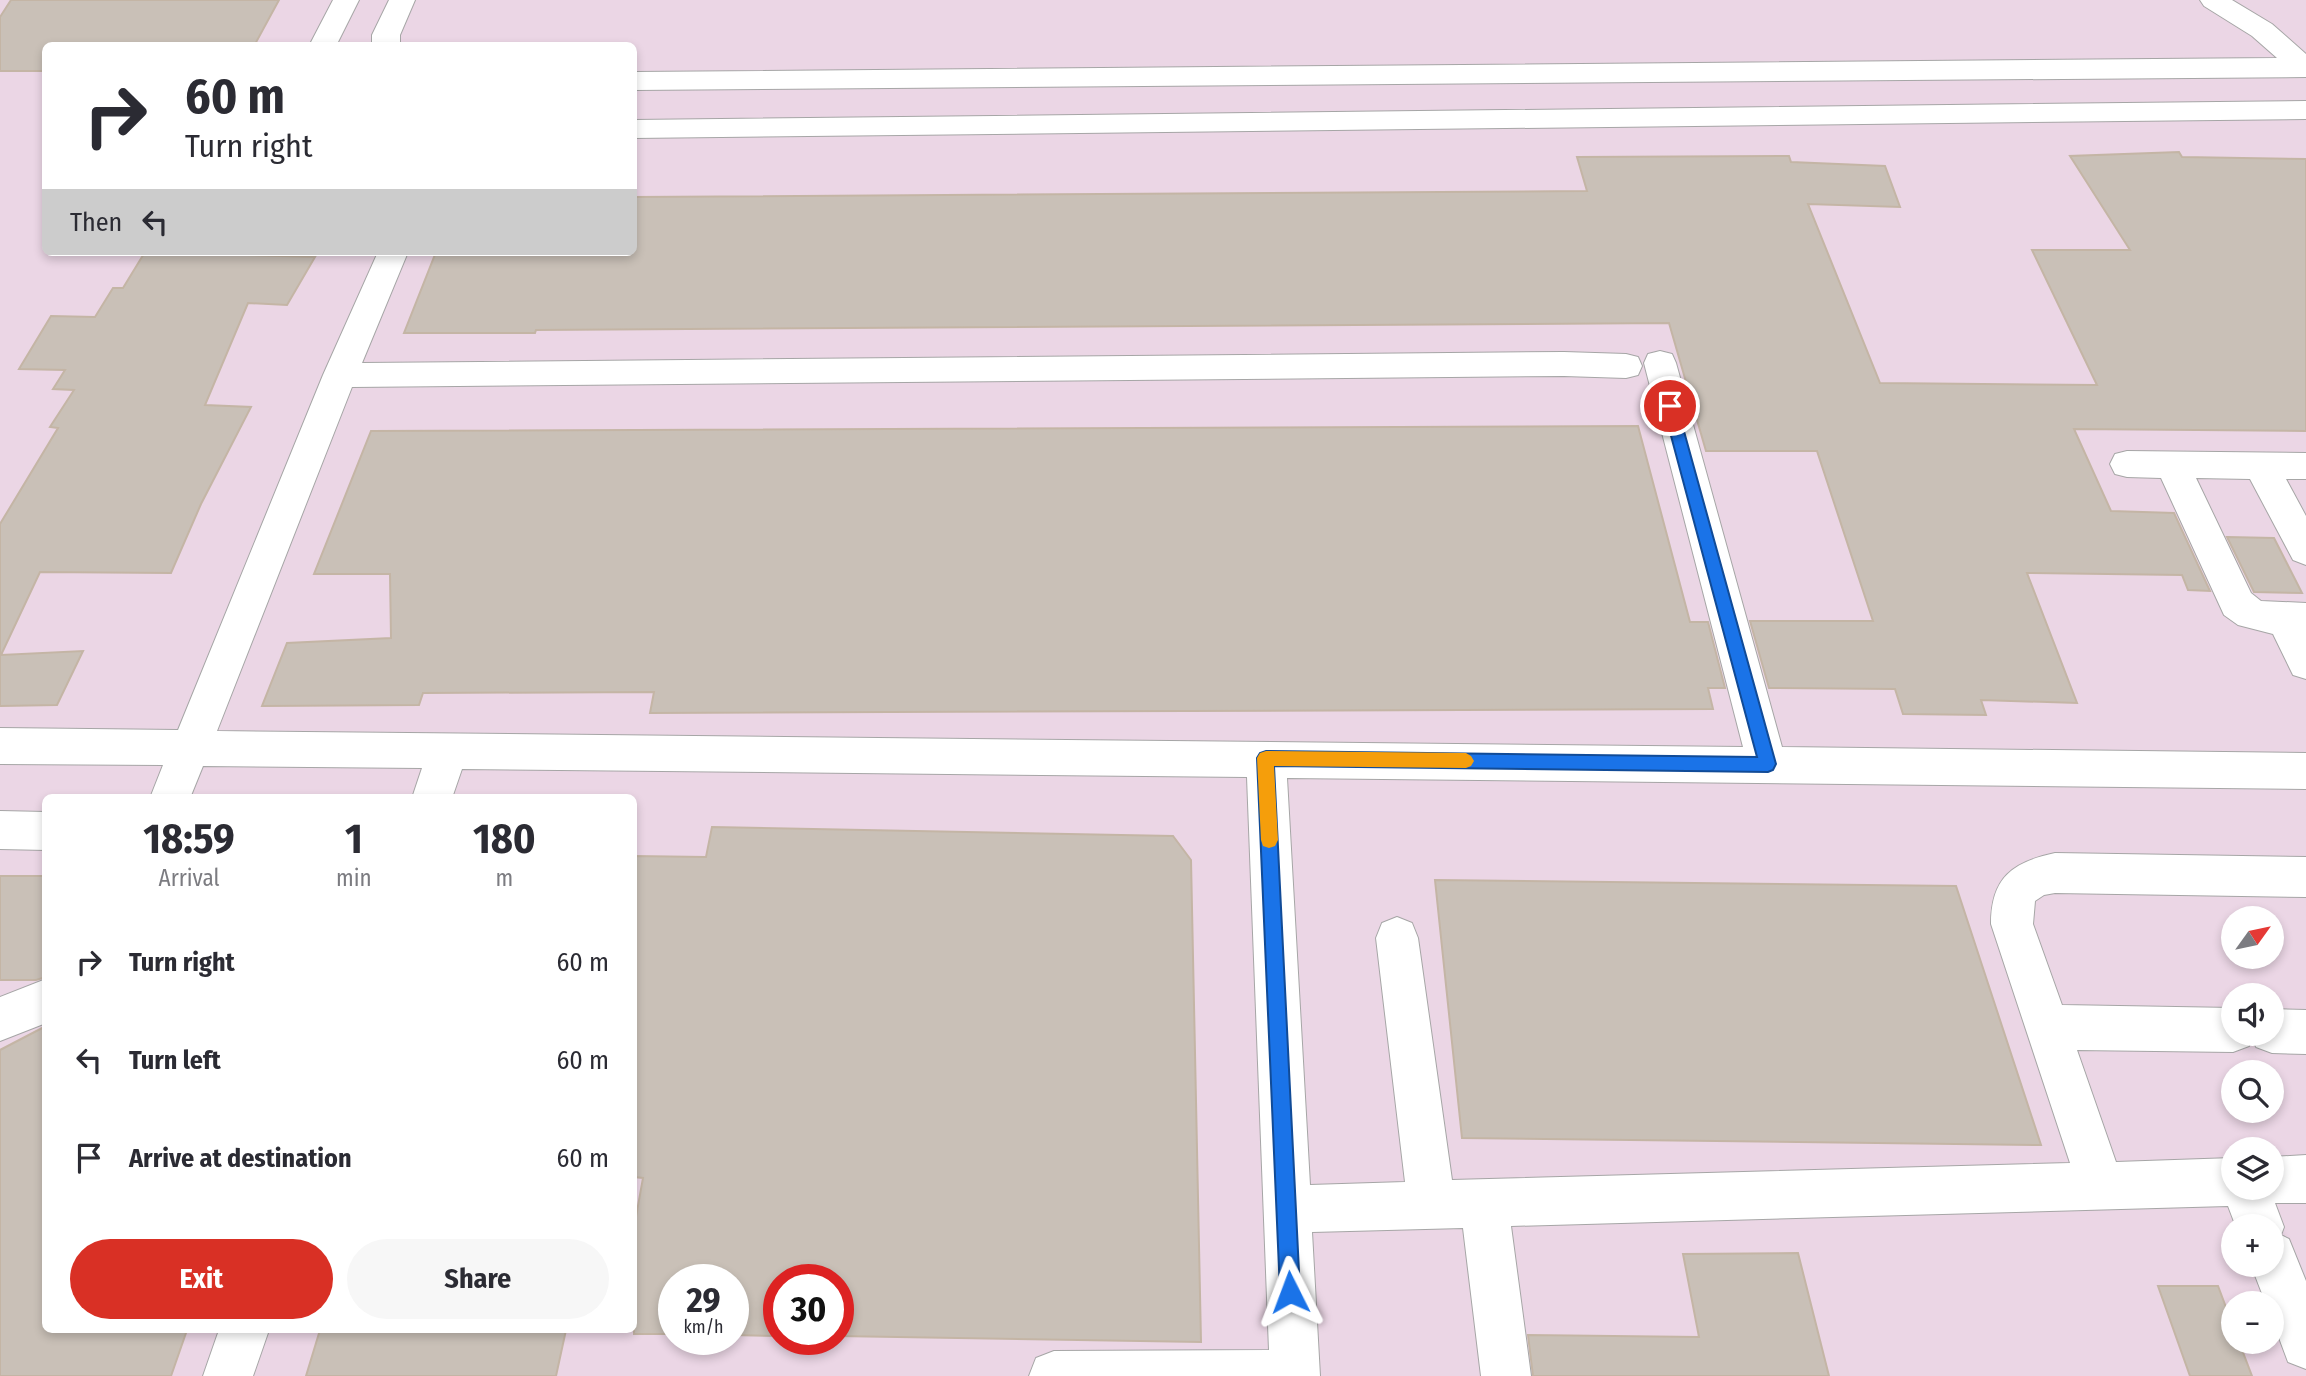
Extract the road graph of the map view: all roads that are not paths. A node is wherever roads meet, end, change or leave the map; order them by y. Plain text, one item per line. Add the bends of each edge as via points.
1 (346, 0) edge
2 (402, 0) edge
3 (2213, 0) edge
4 (324, 42) edge
5 (386, 42) edge
6 (2305, 67) edge
7 (637, 81) edge
8 (2306, 110) edge
9 (637, 129) edge
10 (391, 256) edge
11 (340, 375) junction
12 (2127, 464) dead end
13 (2172, 464) junction
14 (2262, 466) junction
15 (2306, 466) edge
16 (2306, 550) edge
17 (2295, 618) edge
18 (2306, 663) edge
19 (0, 746) edge
20 (190, 749) junction
21 (447, 752) junction
22 (1266, 758) junction
23 (1768, 764) junction
24 (2306, 771) edge
25 (172, 794) edge
26 (433, 794) edge
27 (0, 830) edge
28 (42, 831) edge
29 (2306, 877) edge
30 (1397, 938) dead end
31 (42, 1003) edge
32 (0, 1019) edge
33 (2047, 1027) junction
34 (2221, 1030) edge
35 (2284, 1031) edge
36 (2306, 1032) edge
37 (2306, 1179) edge
38 (2284, 1180) edge
39 (2221, 1182) edge
40 (2101, 1186) junction
41 (1484, 1203) junction
42 (1432, 1205) junction
43 (1286, 1209) junction
44 (2280, 1277) edge
45 (243, 1333) edge
46 (2306, 1344) edge
47 (1295, 1375) edge
48 (228, 1376) edge
49 (1054, 1376) edge
50 (1506, 1376) edge

1 - 4 street
2 - 5 street
3 - 6 street via 2262,30
6 - 7 street
8 - 9 street
10 - 11 street
11 - 20 street
11 - 23 street via 1643,365
12 - 13 street
13 - 14 street
13 - 17 street via 2237,604 2259,617
14 - 15 street
14 - 16 street
17 - 18 street
19 - 20 street
20 - 21 street
20 - 25 street
21 - 22 street
21 - 26 street
22 - 23 street
22 - 43 street
23 - 24 street
27 - 28 street
29 - 33 street via 2055,873 2025,882 2015,893 2012,924
30 - 42 street
31 - 32 street
33 - 34 street
33 - 40 street
35 - 36 street
37 - 38 street
39 - 40 street
40 - 41 street
41 - 42 street
41 - 50 street
42 - 43 street
43 - 47 street
44 - 46 street
45 - 48 street
47 - 49 street

